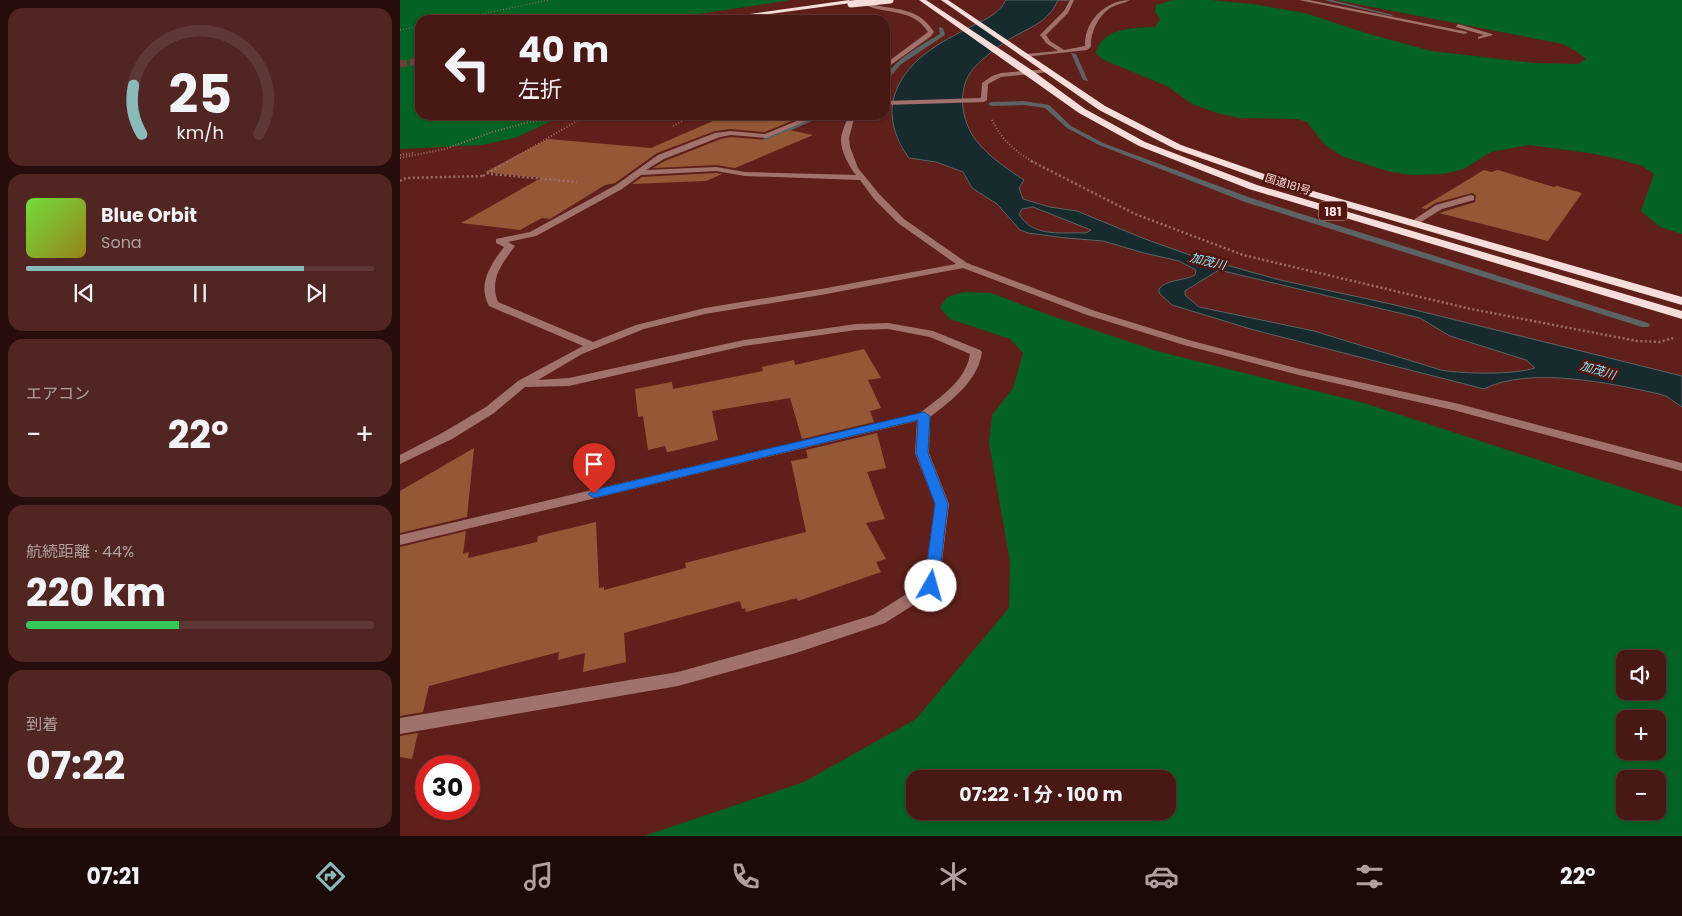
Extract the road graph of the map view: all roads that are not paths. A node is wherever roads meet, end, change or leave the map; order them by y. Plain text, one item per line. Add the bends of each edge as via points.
1 (859, 0) edge
2 (869, 0) edge
3 (890, 0) edge
4 (922, 0) edge
5 (944, 0) edge
6 (1072, 0) edge
7 (1128, 0) edge
8 (1301, 0) edge
9 (850, 3) junction
10 (752, 15) edge
11 (765, 15) edge
12 (1394, 18) junction
13 (1465, 32) dead end
14 (1480, 38) dead end
15 (1064, 52) junction
16 (1024, 55) junction
17 (890, 63) edge
18 (1047, 71) junction
19 (1030, 73) junction
20 (890, 103) edge
21 (804, 120) edge
22 (850, 120) edge
23 (640, 172) junction
24 (862, 178) junction
25 (1471, 198) dead end
26 (1413, 223) junction
27 (964, 265) junction
28 (1682, 301) edge
29 (1682, 315) edge
30 (593, 346) junction
31 (522, 384) junction
32 (924, 416) junction
33 (400, 460) edge
34 (1682, 466) edge
35 (400, 540) edge
36 (400, 726) edge

1 - 17 street via 907,13 928,24 931,32 928,36
2 - 9 highway, bridge
3 - 9 highway, bridge
4 - 19 highway, 国道181号 / 181
5 - 16 highway, 国道181号 / 181
6 - 15 street via 1066,13 1043,35
7 - 15 street via 1112,4 1100,12 1085,49
8 - 12 street
9 - 10 highway
9 - 11 highway
12 - 13 street
12 - 14 street via 1478,30 1490,35
15 - 16 street
16 - 18 highway, 国道181号 / 181
18 - 19 street
18 - 26 highway, 国道181号 / 181 via 1102,108 1178,147 1308,193
19 - 20 street via 989,79 985,83 984,100
19 - 29 highway, 国道181号 / 181 via 1082,111 1142,144 1253,187
21 - 23 street via 766,136 718,135 661,157
22 - 24 street via 846,147 854,168
23 - 24 street via 716,169 745,174
23 - 30 street via 533,234 499,241 510,246 489,279 488,294 493,304
24 - 27 street via 901,221
25 - 26 street via 1438,207
26 - 28 highway, 国道181号 / 181
27 - 30 street via 705,311 640,327
27 - 34 street via 1091,313 1188,343 1299,372 1455,406
30 - 31 street
31 - 32 street via 569,382 753,341 825,330 888,326 933,334 976,352 976,361 955,392
31 - 33 street via 490,410
32 - 35 street
32 - 36 street via 922,453 942,504 931,586 880,619 678,679

